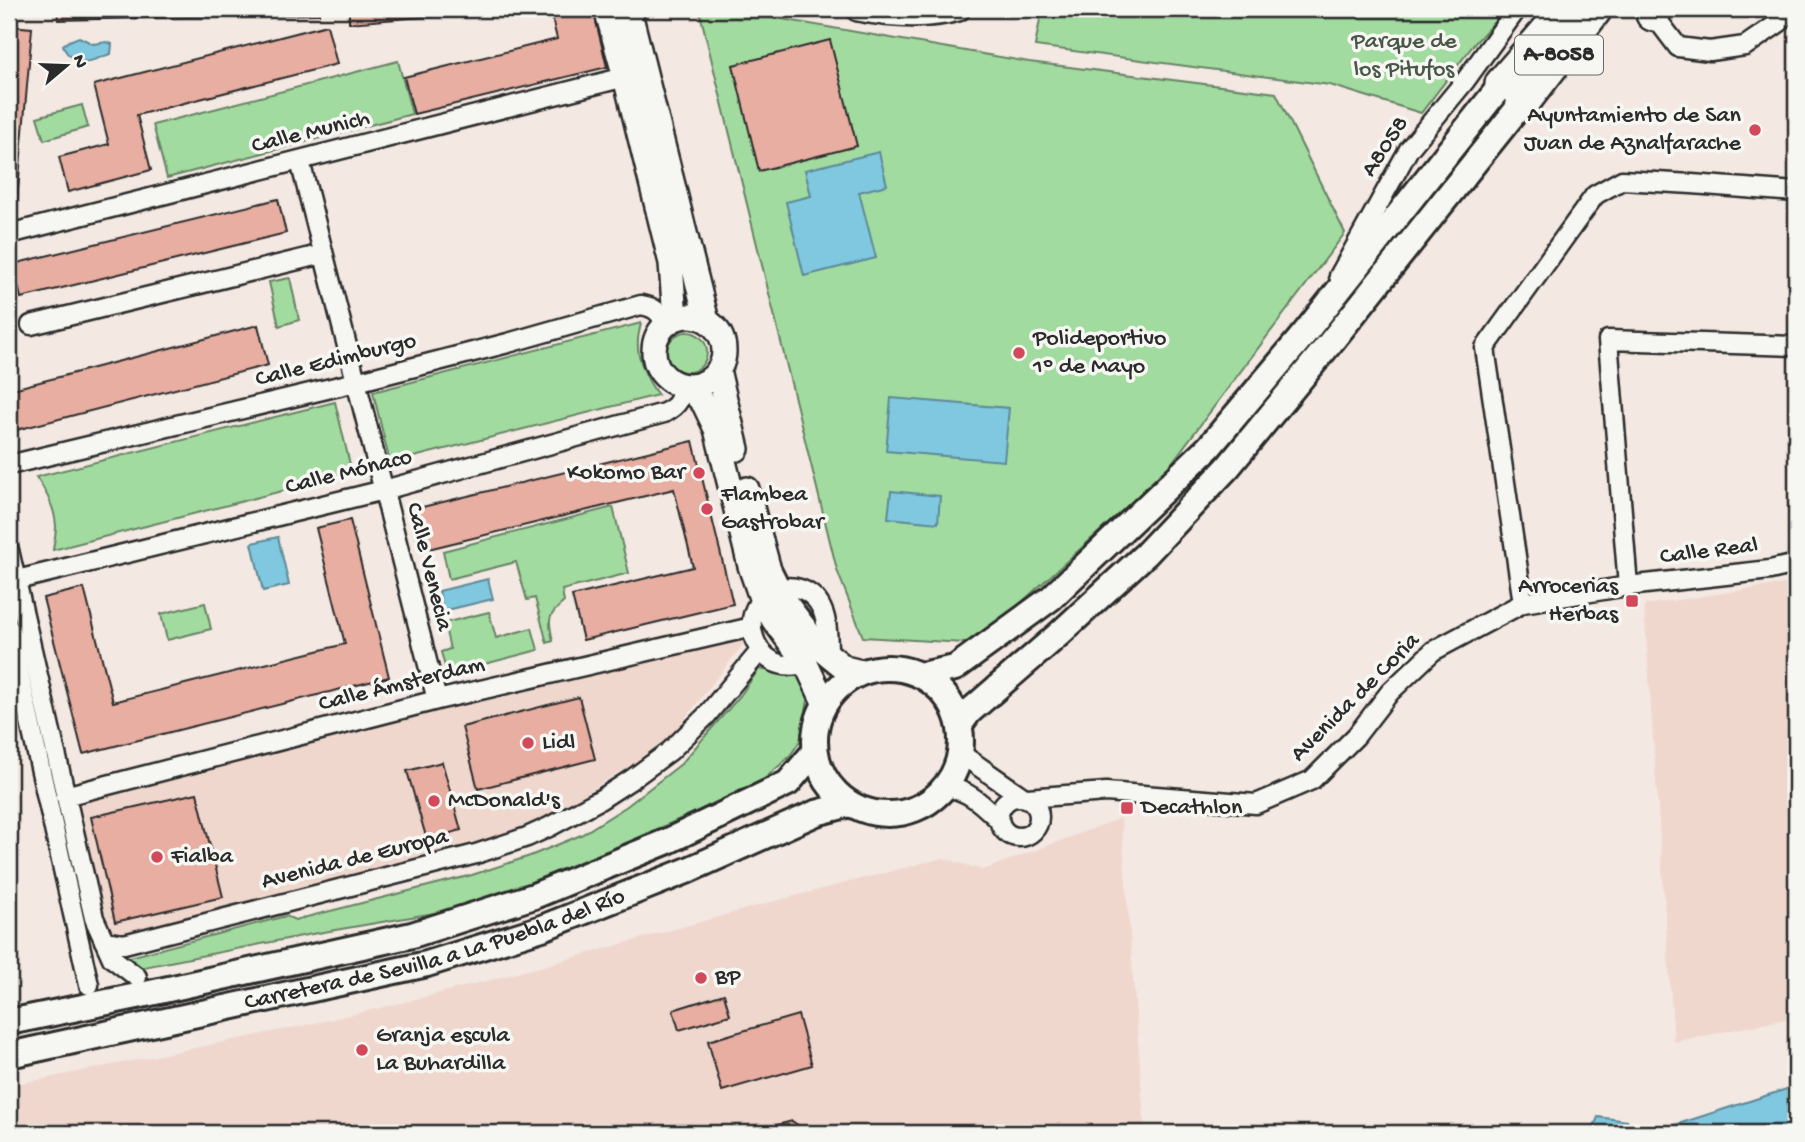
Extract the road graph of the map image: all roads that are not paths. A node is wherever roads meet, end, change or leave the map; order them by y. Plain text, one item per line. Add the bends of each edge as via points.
1 (606, 9) edge
2 (629, 9) edge
3 (858, 9) edge
4 (958, 9) edge
5 (1517, 9) edge
6 (1567, 9) edge
7 (1595, 9) edge
8 (1788, 9) edge
9 (1652, 12) edge
10 (625, 77) junction
11 (1512, 93) junction
12 (300, 161) junction
13 (1796, 192) edge
14 (9, 234) edge
15 (323, 254) junction
16 (707, 321) junction
17 (671, 322) junction
18 (1313, 322) junction
19 (31, 326) dead end
20 (1796, 346) edge
21 (718, 370) junction
22 (356, 382) junction
23 (685, 385) junction
24 (9, 465) edge
25 (384, 490) junction
26 (9, 550) edge
27 (1796, 564) edge
28 (12, 581) edge
29 (1628, 586) junction
30 (770, 594) junction
31 (1523, 603) junction
32 (752, 627) junction
33 (9, 629) edge
34 (760, 651) junction
35 (806, 664) junction
36 (861, 672) junction
37 (921, 675) junction
38 (437, 701) junction
39 (825, 704) junction
40 (961, 723) junction
41 (815, 751) junction
42 (961, 754) junction
43 (946, 787) junction
44 (65, 796) junction
45 (1025, 798) junction
46 (850, 804) junction
47 (999, 820) junction
48 (104, 941) junction
49 (136, 977) dead end
50 (89, 985) dead end
51 (9, 1022) edge
52 (9, 1055) edge

1 - 10 street
2 - 16 street
3 - 4 street via 933,13
5 - 18 street, A8058 via 1409,149
6 - 11 highway, A-8058
7 - 11 highway, A-8058
8 - 9 street via 1780,22 1745,46 1710,51 1678,47
10 - 12 street, Calle Munich
10 - 17 street via 671,263
11 - 18 main road, A-8058
11 - 40 main road, A-8058 via 1331,342 1228,467 1146,554
12 - 14 street, Calle Munich
12 - 15 street, Calle Venecia
13 - 31 street via 1622,180 1595,195 1485,348
15 - 19 street
15 - 22 street, Calle Venecia
16 - 17 street via 686,316
16 - 21 street via 723,343
17 - 22 street, Calle Edimburgo via 653,307 642,305
17 - 23 street via 655,342 656,363 668,380
18 - 37 main road, A-8058 via 1209,447 1051,598 954,667
20 - 29 street via 1608,340
21 - 23 street via 706,381
21 - 30 street via 769,570
22 - 24 street, Calle Edimburgo
22 - 25 street, Calle Venecia
23 - 25 street, Calle Mónaco via 675,407 664,413
23 - 30 street via 704,404 716,429 750,566
25 - 28 street, Calle Mónaco
25 - 38 street, Calle Venecia
26 - 28 street
27 - 29 street, Calle Real
28 - 44 street
29 - 31 street, Avenida de Coria
30 - 32 street via 754,610
30 - 35 street via 774,621
30 - 36 street via 785,602 828,654 845,668
31 - 45 street, Avenida de Coria via 1433,652 1390,692 1356,736 1312,780 1256,804 1106,792
32 - 34 street
32 - 38 street, Calle Ámsterdam
33 - 50 street
34 - 35 street via 789,666
34 - 48 street, Avenida de Europa via 670,751 600,799 527,838 124,944
35 - 39 street
36 - 37 main road, A-8058 via 883,667
36 - 39 main road via 840,685
37 - 40 main road, A-8058 via 941,689
38 - 44 street, Calle Ámsterdam
39 - 41 main road via 816,726
40 - 42 main road, A-8058
41 - 46 main road, A-8058 via 821,772
41 - 51 main road via 788,783 668,841 534,896 412,935
42 - 43 main road, A-8058
42 - 45 street
43 - 46 main road, A-8058 via 912,811 891,815 870,813
43 - 47 street via 973,797
44 - 48 street via 94,918
45 - 47 street via 1005,802
45 - 47 street via 1038,811 1029,834 1009,834
46 - 52 main road, Carretera de Sevilla a La Puebla del Río via 816,813 542,928 427,964
48 - 49 street via 112,958

